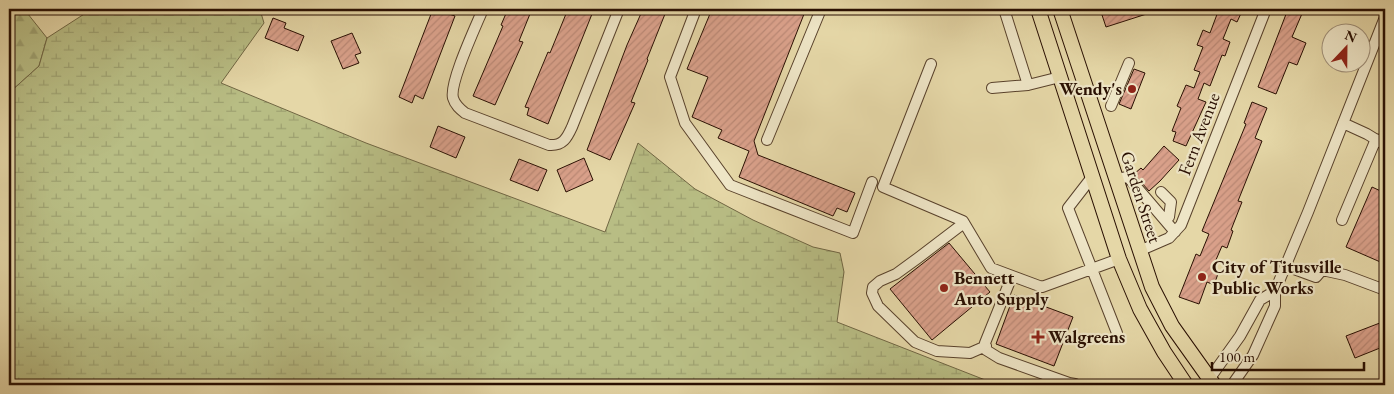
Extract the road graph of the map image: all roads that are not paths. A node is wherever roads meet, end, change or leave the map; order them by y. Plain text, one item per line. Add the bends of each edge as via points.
1 (483, 9) edge
2 (619, 9) edge
3 (696, 9) edge
4 (821, 9) edge
5 (1004, 9) edge
6 (1038, 9) edge
7 (1060, 9) edge
8 (1266, 9) edge
9 (1385, 17) edge
10 (1044, 30) junction
11 (1130, 63) dead end
12 (930, 64) dead end
13 (1080, 72) junction
14 (1060, 77) junction
15 (1028, 86) junction
16 (992, 88) dead end
17 (1111, 106) dead end
18 (1096, 120) junction
19 (1343, 123) junction
20 (767, 140) dead end
21 (1381, 142) edge
22 (1092, 177) junction
23 (1115, 179) junction
24 (872, 182) dead end
25 (1161, 192) dead end
26 (1165, 220) junction
27 (1342, 220) dead end
28 (964, 223) junction
29 (1175, 232) junction
30 (1139, 251) junction
31 (1119, 259) junction
32 (1286, 266) junction
33 (1091, 269) junction
34 (1012, 276) junction
35 (1385, 290) edge
36 (1275, 291) junction
37 (1117, 333) dead end
38 (986, 346) junction
39 (1209, 383) edge
40 (1075, 384) dead end
41 (1186, 385) edge
42 (1232, 385) edge

1 - 2 street via 454,83 453,100 465,113 557,146 566,140 572,128
3 - 24 street via 670,77 685,123 730,184 853,233
4 - 20 street
5 - 15 street
6 - 10 main road
7 - 13 main road, Garden Street
8 - 29 street, Fern Avenue via 1181,225
9 - 19 street
10 - 13 main road via 1061,61 1069,69
10 - 14 main road
11 - 17 street
12 - 28 street via 883,187
13 - 18 main road, Garden Street
14 - 15 street
14 - 18 main road via 1068,80 1079,92
14 - 22 main road
15 - 16 street
18 - 23 main road, Garden Street
19 - 21 street
19 - 32 street
21 - 27 street
22 - 31 main road
22 - 33 street via 1068,208
23 - 26 street via 1128,177
23 - 30 main road, Garden Street
25 - 26 street via 1171,202 1169,217
26 - 29 street
28 - 34 street via 991,268
28 - 38 street via 896,274 880,281 872,293 878,306 915,342 937,351 970,352
29 - 30 street via 1169,238
30 - 39 main road, Garden Street via 1152,288 1172,326
31 - 33 street
31 - 41 main road via 1140,310
32 - 35 street via 1316,278 1322,270 1345,275
32 - 36 street
33 - 34 street via 1042,287
33 - 37 street
34 - 38 street
36 - 39 street via 1260,300
36 - 42 street via 1275,306 1253,355
38 - 40 street via 986,350 999,358

